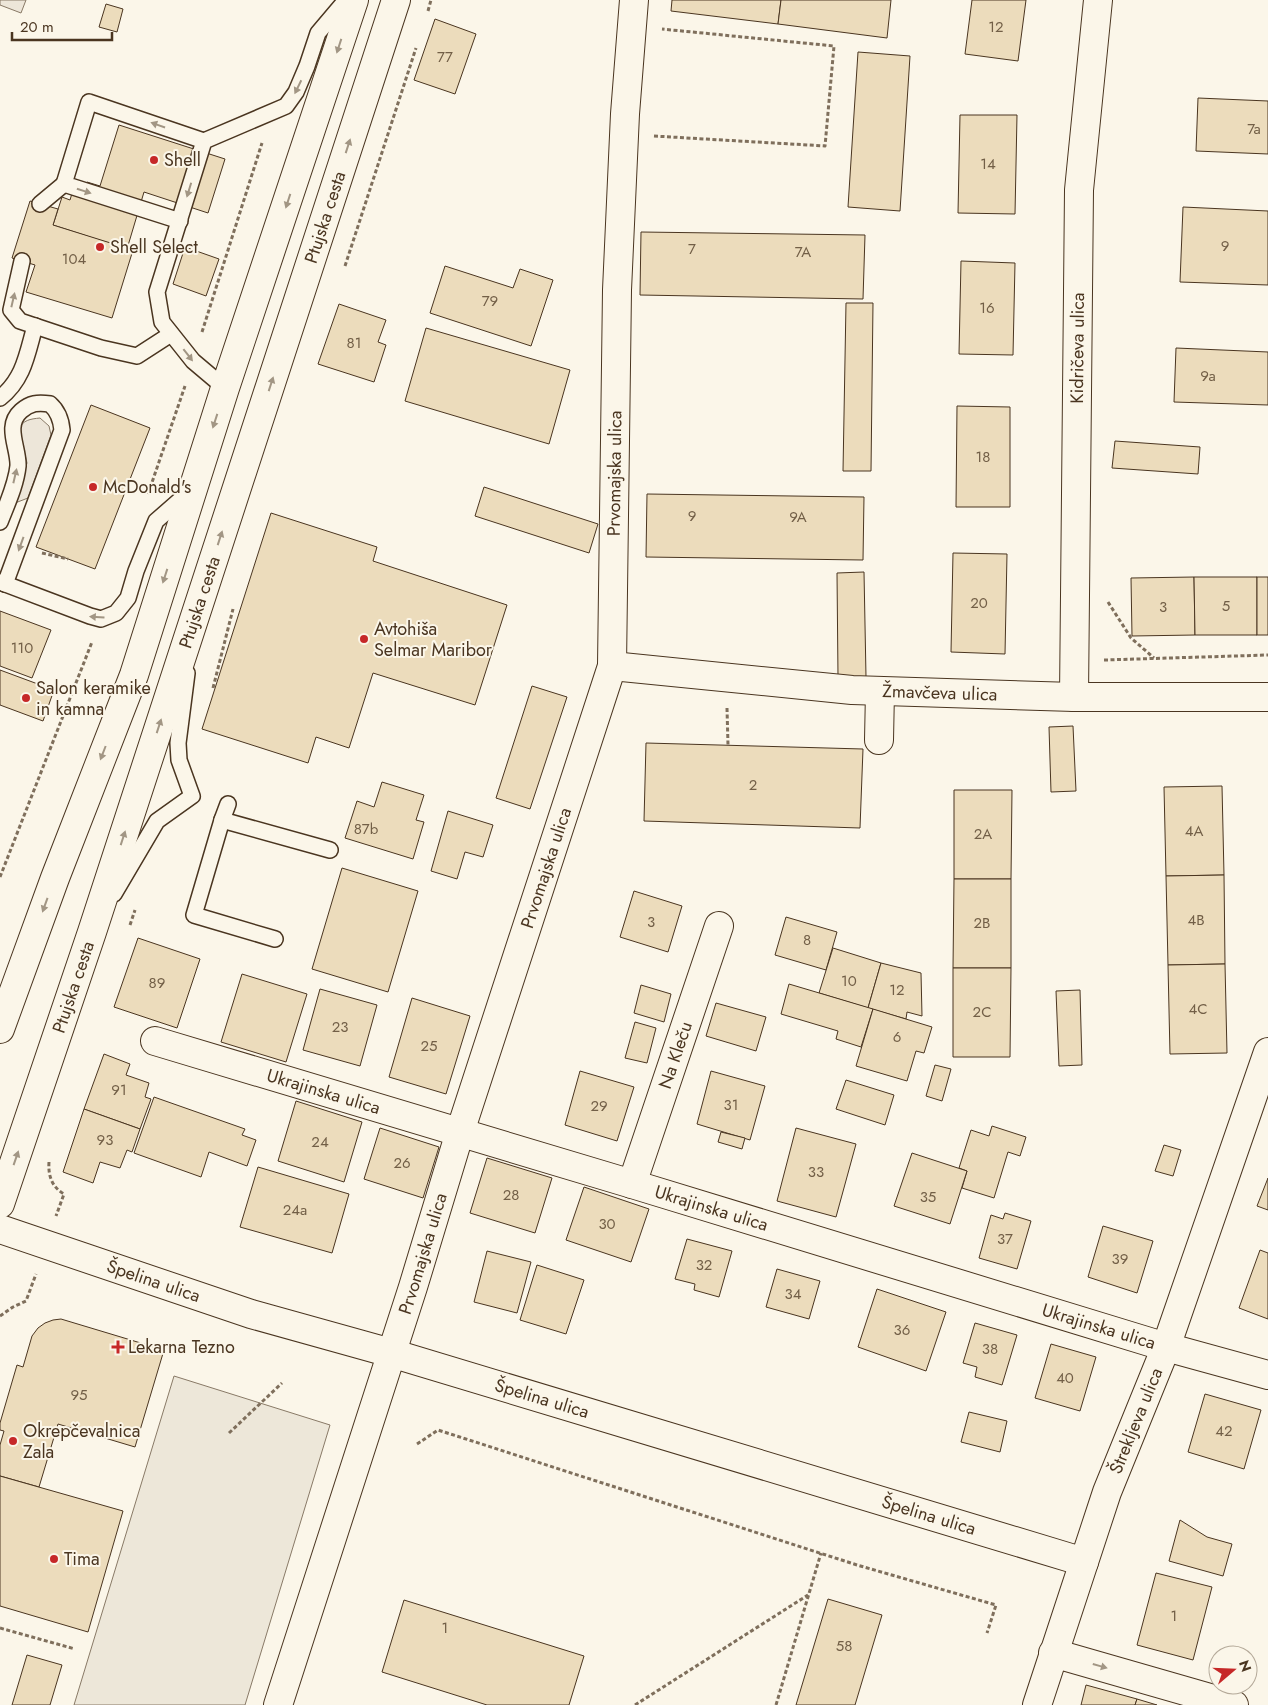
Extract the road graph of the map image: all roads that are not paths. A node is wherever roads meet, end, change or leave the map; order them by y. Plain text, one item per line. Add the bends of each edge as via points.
1 (346, 0) edge
2 (354, 0) edge
3 (396, 0) edge
4 (1098, 0) edge
5 (633, 13) edge
6 (204, 141) junction
7 (64, 184) junction
8 (40, 204) dead end
9 (180, 221) junction
10 (22, 261) dead end
11 (35, 326) junction
12 (171, 334) junction
13 (226, 388) junction
14 (0, 398) edge
15 (193, 489) junction
16 (0, 522) edge
17 (3, 583) edge
18 (195, 616) junction
19 (612, 666) junction
20 (880, 691) junction
21 (1074, 697) junction
22 (1268, 697) edge
23 (880, 740) dead end
24 (228, 804) dead end
25 (222, 820) junction
26 (330, 850) dead end
27 (719, 926) dead end
28 (92, 932) junction
29 (275, 939) dead end
30 (0, 1030) edge
31 (154, 1041) dead end
32 (1268, 1052) edge
33 (460, 1132) junction
34 (632, 1184) junction
35 (0, 1204) edge
36 (0, 1230) edge
37 (1166, 1347) junction
38 (391, 1353) junction
39 (1268, 1375) edge
40 (1084, 1562) junction
41 (1053, 1653) junction
42 (278, 1705) edge
43 (1037, 1705) edge
44 (1234, 1705) edge

1 -> 6 lane via 318,32 308,66 286,106
2 -> 13 street
18 -> 3 street, Ptujska cesta
4 - 21 street, Kidričeva ulica via 1079,190
5 - 19 street, Prvomajska ulica via 617,290
6 -> 7 lane via 89,102
6 -> 9 lane
7 - 8 lane
7 -> 9 lane
9 - 12 lane via 157,292 162,322
11 -> 10 lane via 20,321 11,310
11 - 12 lane via 137,356
11 - 14 lane via 19,378
12 -> 13 lane via 193,362
13 -> 15 street
15 -> 17 lane via 156,521 128,598 116,613 100,619
15 -> 30 street via 134,675
16 -> 17 lane via 18,464 13,424 26,406 40,402 50,404 56,409 62,430
28 -> 18 street, Ptujska cesta
18 - 28 lane via 178,743 179,760 192,796 157,821
19 - 20 street, Žmavčeva ulica
19 - 33 street, Prvomajska ulica
20 - 21 street, Žmavčeva ulica
20 - 23 street
21 - 22 street, Žmavčeva ulica
24 - 25 lane
25 - 26 lane
25 - 29 lane via 194,915
27 - 34 street, Na Kleču
35 -> 28 street, Ptujska cesta
31 - 33 street, Ukrajinska ulica
32 - 37 street, Štrekljeva ulica
33 - 34 street, Ukrajinska ulica
33 - 38 street, Prvomajska ulica
34 - 37 street, Ukrajinska ulica
36 - 38 street, Špelina ulica via 251,1314
37 - 39 street, Ukrajinska ulica
37 - 40 street, Štrekljeva ulica via 1107,1492
38 - 40 street, Špelina ulica
38 - 42 street, Prvomajska ulica
40 - 41 street, Štrekljeva ulica
41 - 43 street, Štrekljeva ulica
41 -> 44 street

